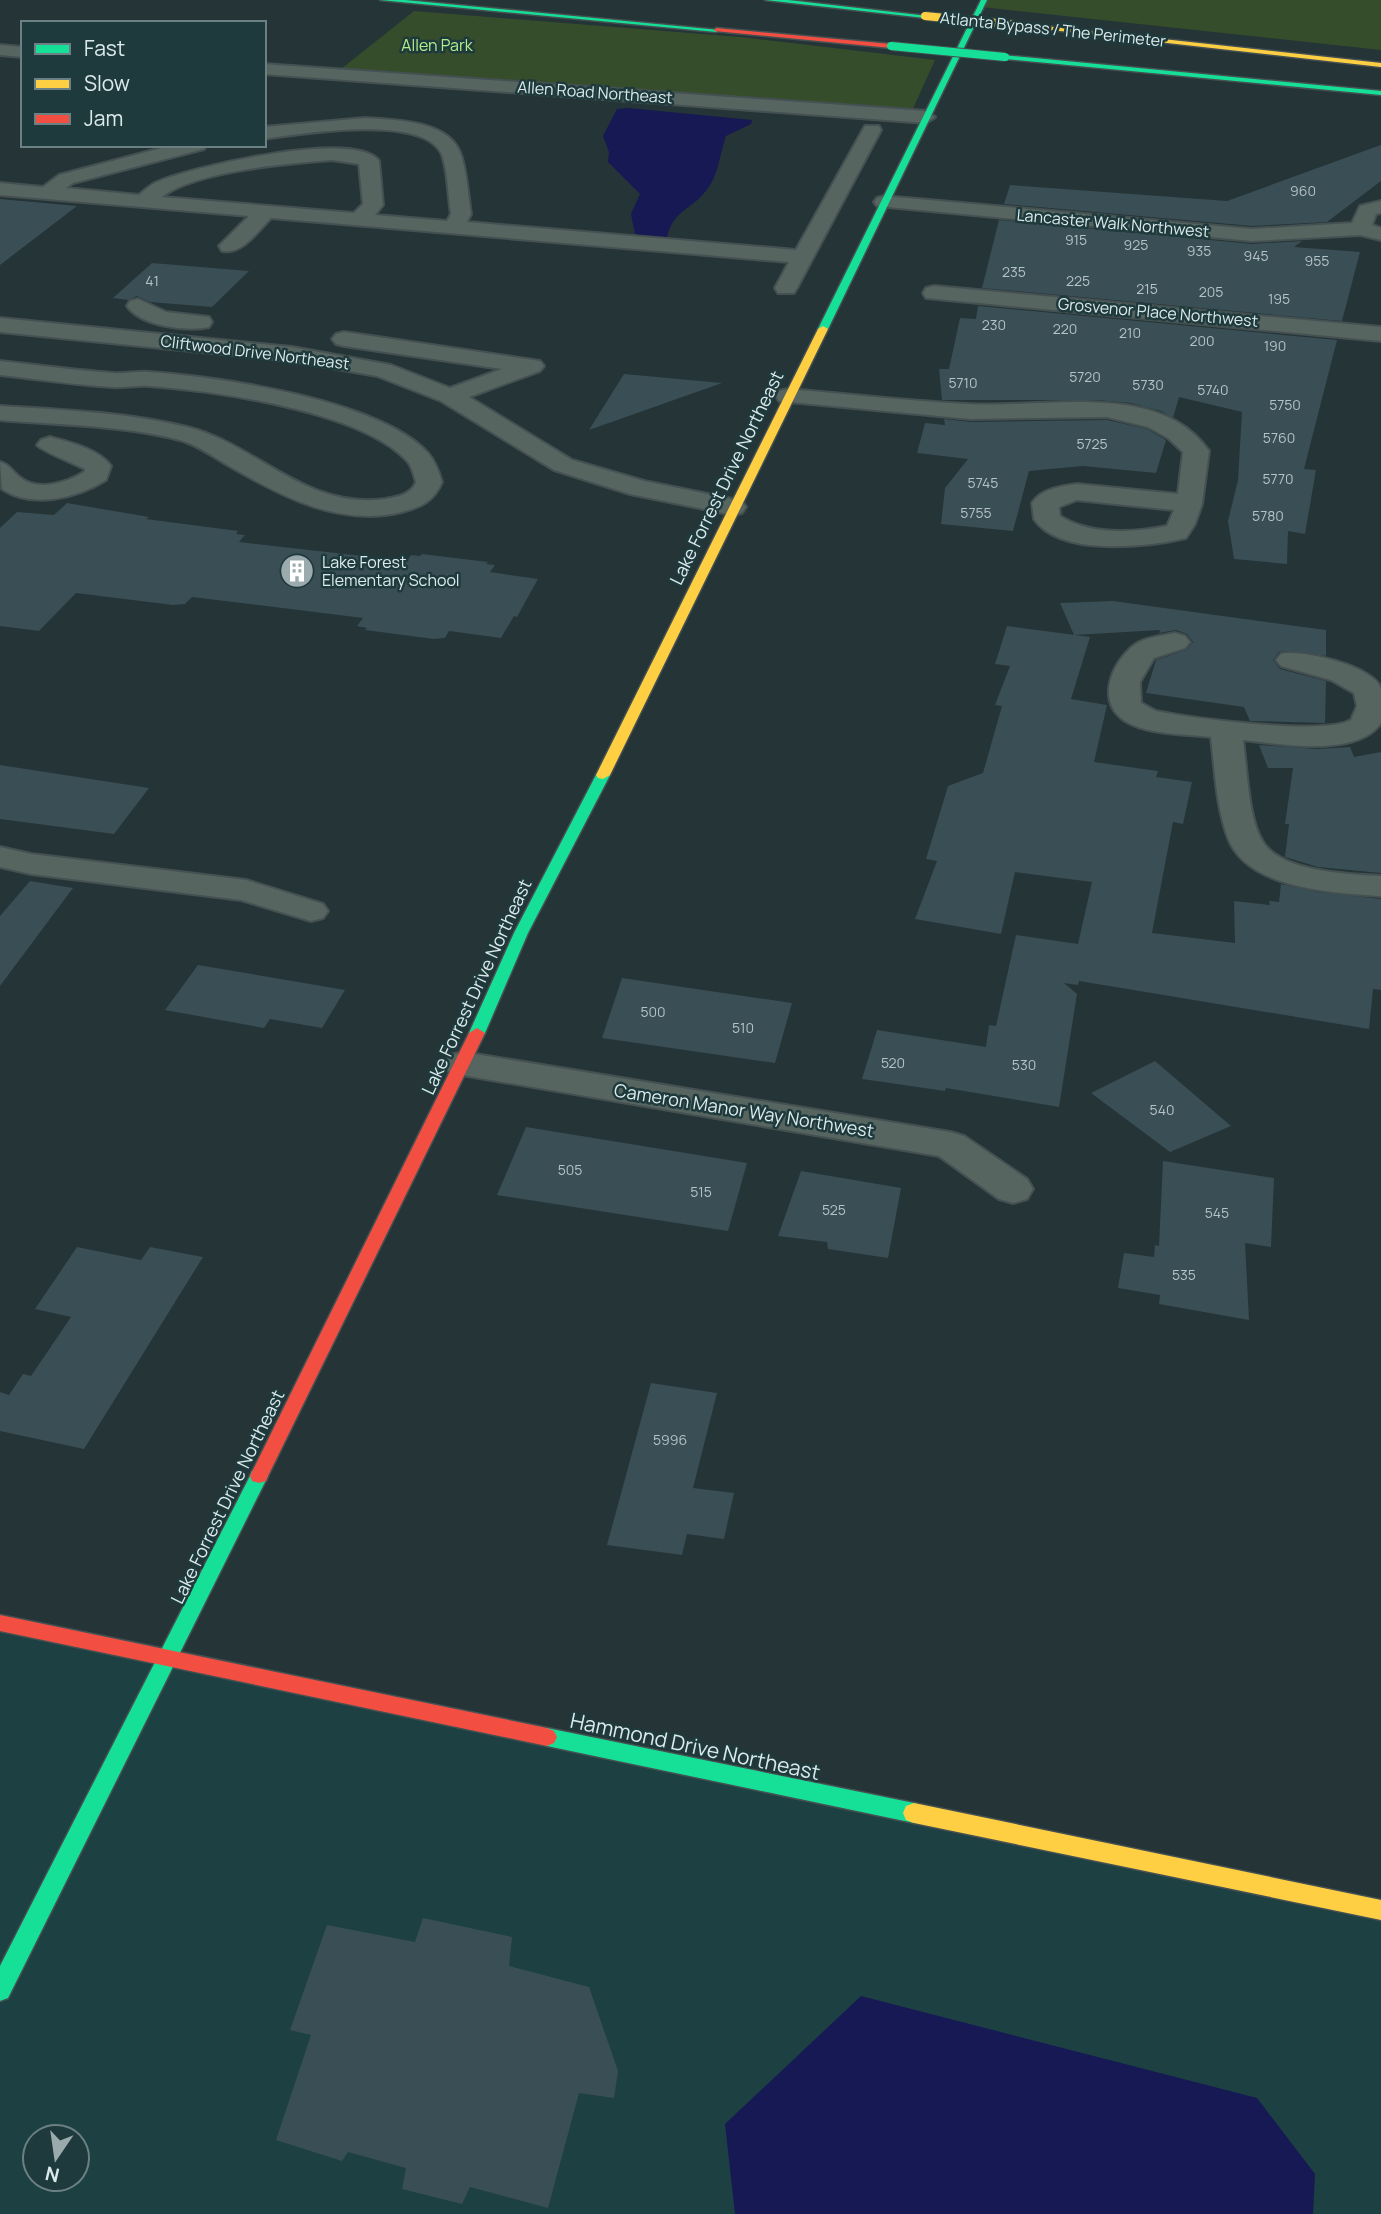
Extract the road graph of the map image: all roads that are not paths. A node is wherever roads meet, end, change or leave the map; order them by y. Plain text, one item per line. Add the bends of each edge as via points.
1 (383, 0) edge
2 (768, 0) edge
3 (896, 0) edge
4 (984, 0) edge
5 (930, 10) junction
6 (758, 15) dead end
7 (1020, 19) junction
8 (0, 50) edge
9 (21, 52) edge
10 (1381, 55) edge
11 (1381, 65) edge
12 (266, 69) edge
13 (1381, 83) edge
14 (1381, 93) edge
15 (926, 117) junction
16 (872, 130) dead end
17 (266, 133) edge
18 (189, 147) edge
19 (0, 189) edge
20 (46, 193) junction
21 (144, 202) junction
22 (884, 202) junction
23 (1381, 207) edge
24 (265, 212) junction
25 (359, 220) junction
26 (454, 228) junction
27 (1351, 230) junction
28 (1381, 234) edge
29 (230, 246) dead end
30 (803, 257) junction
31 (786, 288) dead end
32 (934, 293) dead end
33 (138, 306) dead end
34 (0, 325) edge
35 (225, 325) dead end
36 (250, 327) dead end
37 (1381, 334) edge
38 (0, 368) edge
39 (114, 380) junction
40 (450, 396) junction
41 (788, 396) junction
42 (0, 413) edge
43 (74, 419) junction
44 (19, 458) edge
45 (1188, 503) junction
46 (733, 507) junction
47 (1175, 642) dead end
48 (1291, 660) dead end
49 (1226, 729) junction
50 (0, 857) edge
51 (1381, 886) edge
52 (312, 911) dead end
53 (463, 1064) junction
54 (1013, 1189) dead end
55 (0, 1623) edge
56 (169, 1659) junction
57 (1381, 1910) edge
58 (0, 1990) edge

1 - 14 main road, bridge
2 - 5 main road, Atlanta Bypass / The Perimeter
3 - 5 main road
4 - 15 main road, Lake Forrest Drive Northeast
5 - 7 main road, Atlanta Bypass / The Perimeter, bridge
6 - 13 main road, Atlanta Bypass / The Perimeter
7 - 10 main road
7 - 11 main road, Atlanta Bypass / The Perimeter
8 - 9 street
12 - 15 street, Allen Road Northeast
15 - 22 main road, Lake Forrest Drive Northeast
16 - 30 street
17 - 26 street via 362,124 403,128 437,138 451,153 461,214
18 - 20 street via 71,177
19 - 20 street
20 - 21 street
21 - 24 street
21 - 25 street via 163,187 215,172 284,158 350,153 369,161 373,205
22 - 27 street, Lancaster Walk Northwest via 1251,235
22 - 41 main road, Lake Forrest Drive Northeast
23 - 27 street via 1367,210
24 - 25 street
24 - 29 street
25 - 26 street
26 - 30 street
27 - 28 street, Lancaster Walk Northwest
30 - 31 street
32 - 37 street, Grosvenor Place Northwest
33 - 35 street via 162,318
34 - 40 street, Cliftwood Drive Northeast via 337,360 383,370
36 - 40 street via 532,366
38 - 39 street
39 - 43 street
39 - 43 street via 188,383 319,409 398,442 419,459 429,482 426,492 414,501 392,506 329,505 194,436 144,424
40 - 46 street, Cliftwood Drive Northeast via 563,466 639,488
41 - 45 street via 971,412 1107,410 1153,419 1182,434 1196,451
41 - 46 main road, Lake Forrest Drive Northeast
42 - 43 street
43 - 44 street
45 - 45 street via 1185,521 1176,532 1135,539 1070,532 1055,526 1045,511 1045,503 1052,498 1077,492
46 - 53 main road, Lake Forrest Drive Northeast via 627,728 521,933
47 - 49 street via 1146,650 1131,666 1123,684 1125,703 1133,713 1151,719
48 - 49 street via 1341,672 1367,688 1373,700 1370,716 1359,728 1337,734
49 - 51 street via 1241,831 1250,848 1272,867 1313,878
50 - 52 street via 246,890
53 - 54 street, Cameron Manor Way Northwest via 950,1145
53 - 56 main road, Lake Forrest Drive Northeast
55 - 56 main road, Hammond Drive Northeast
56 - 57 main road, Hammond Drive Northeast
56 - 58 main road, Lake Forrest Drive Northeast

